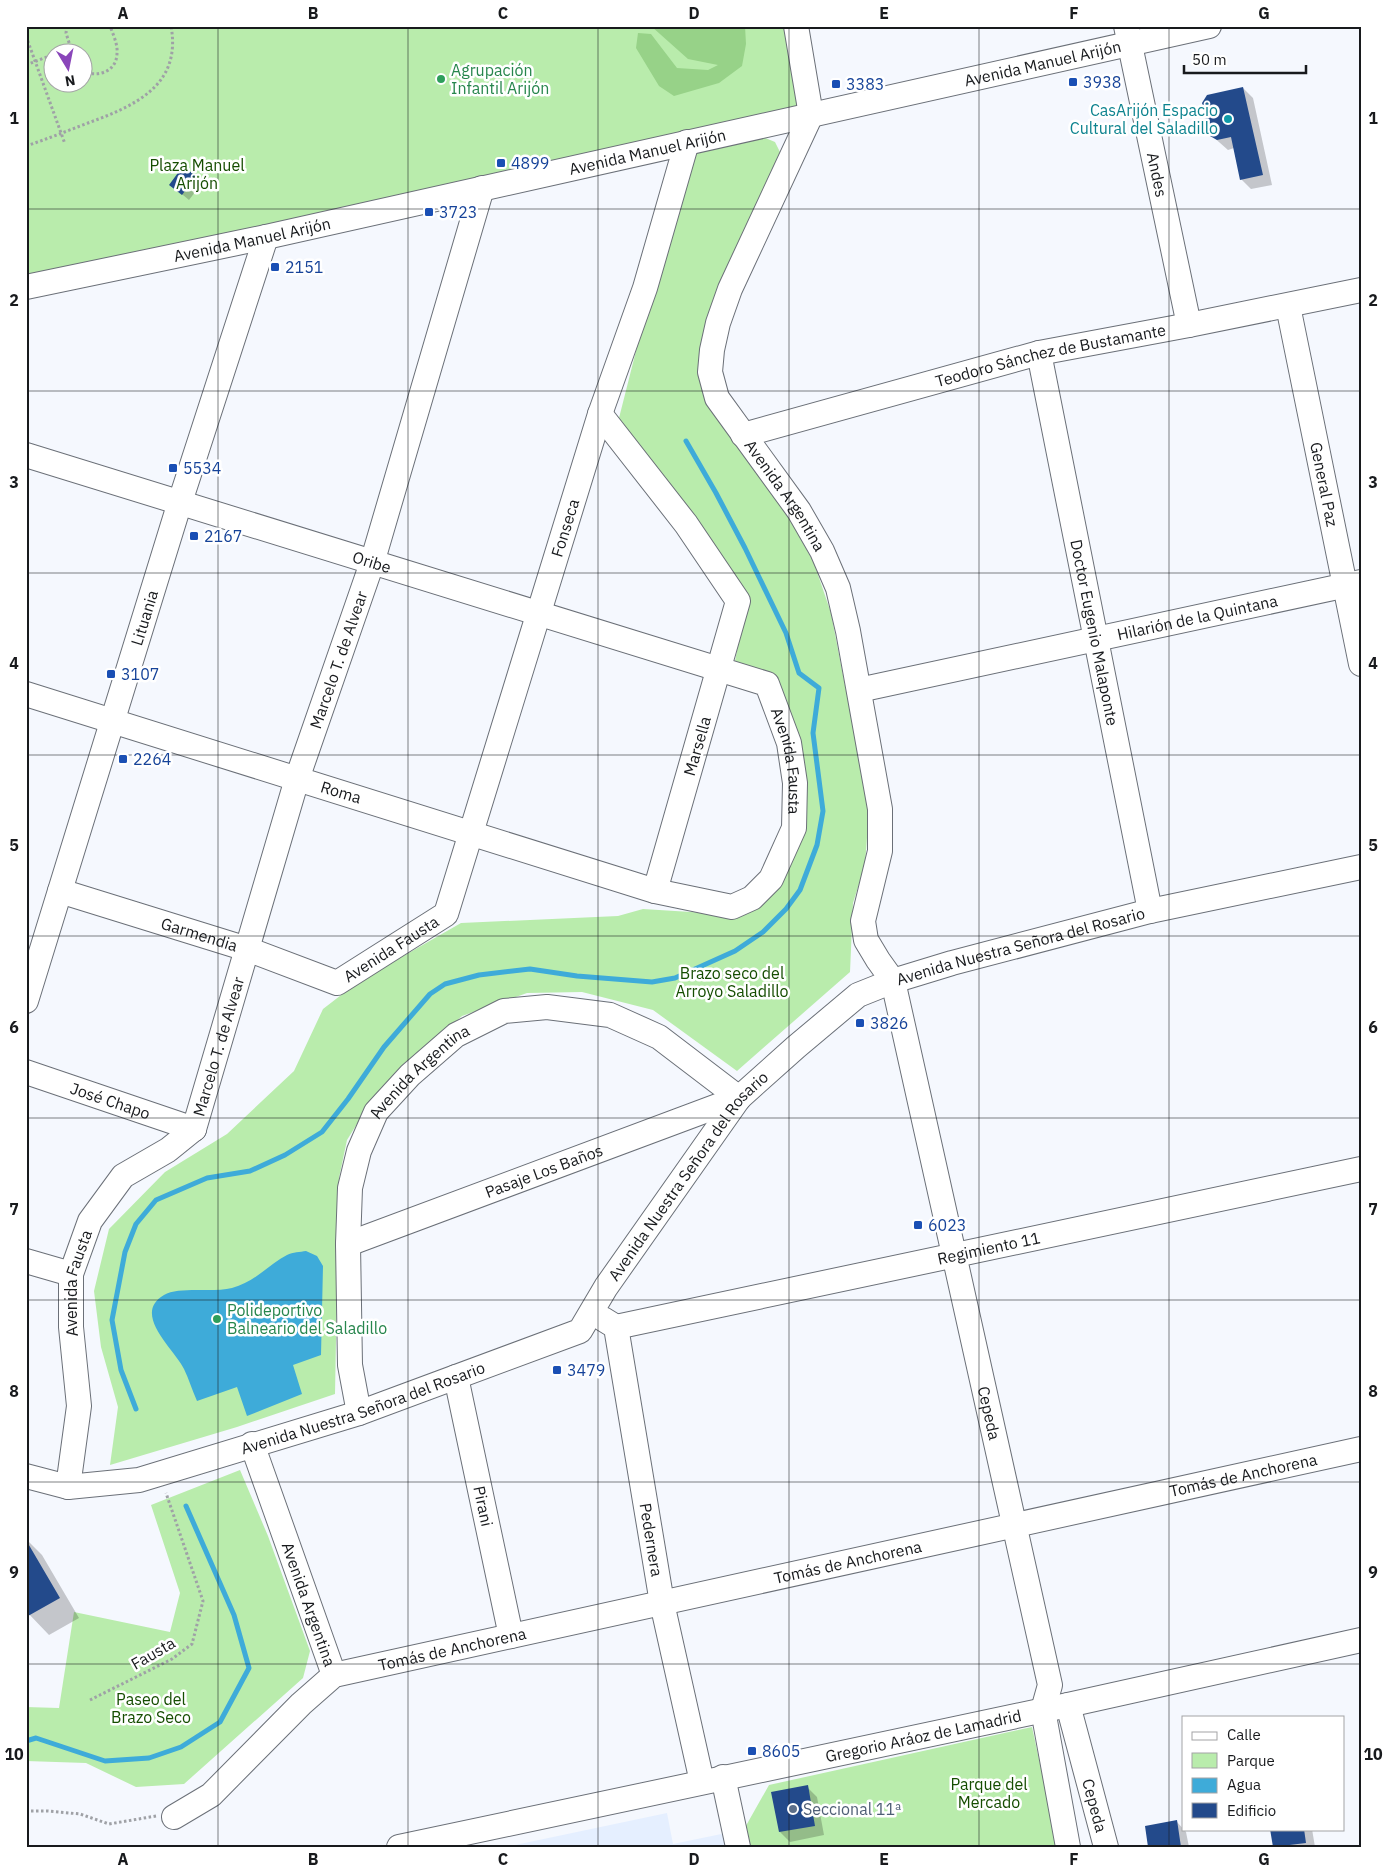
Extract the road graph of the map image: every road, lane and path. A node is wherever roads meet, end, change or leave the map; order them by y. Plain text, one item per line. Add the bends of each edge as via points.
1 (67, 26) edge
2 (110, 26) edge
3 (171, 26) edge
4 (796, 26) edge
5 (1209, 26) edge
6 (1128, 35) edge
7 (26, 36) edge
8 (68, 42) edge
9 (42, 59) edge
10 (36, 62) junction
11 (26, 65) edge
12 (92, 74) edge
13 (811, 115) junction
14 (62, 133) junction
15 (687, 142) junction
16 (65, 144) dead end
17 (26, 146) edge
18 (482, 188) junction
19 (266, 237) junction
20 (26, 287) edge
21 (1361, 290) edge
22 (1288, 306) junction
23 (1189, 325) junction
24 (1039, 353) junction
25 (600, 414) junction
26 (743, 435) junction
27 (26, 454) edge
28 (180, 502) junction
29 (372, 563) junction
30 (1353, 584) edge
31 (539, 613) junction
32 (1096, 639) junction
33 (1361, 664) edge
34 (719, 669) junction
35 (859, 690) junction
36 (26, 694) edge
37 (113, 721) junction
38 (297, 779) junction
39 (471, 833) junction
40 (1361, 867) edge
41 (60, 891) junction
42 (656, 891) junction
43 (1150, 912) junction
44 (446, 914) joint
45 (247, 949) junction
46 (894, 981) junction
47 (336, 983) joint
48 (26, 1001) edge
49 (26, 1072) edge
50 (739, 1098) junction
51 (194, 1129) junction
52 (1361, 1170) edge
53 (348, 1244) junction
54 (955, 1255) junction
55 (26, 1260) edge
56 (72, 1274) junction
57 (591, 1311) junction
58 (616, 1327) junction
59 (456, 1376) junction
60 (359, 1413) junction
61 (252, 1444) junction
62 (1361, 1449) edge
63 (26, 1476) edge
64 (68, 1487) junction
65 (166, 1492) dead end
66 (1015, 1525) junction
67 (662, 1603) junction
68 (511, 1636) junction
69 (1361, 1640) edge
70 (334, 1675) junction
71 (90, 1700) dead end
72 (1068, 1705) junction
73 (1044, 1710) junction
74 (712, 1779) junction
75 (26, 1811) edge
76 (174, 1817) joint
77 (399, 1847) edge
78 (738, 1847) edge
79 (1068, 1847) edge
80 (1106, 1847) edge

1 - 8 path
2 - 12 path via 118,52 116,62 110,70
3 - 14 path via 172,53 165,74 153,90 137,103
4 - 13 street
5 - 6 street, Avenida Manuel Arijón
6 - 13 street, Avenida Manuel Arijón
6 - 23 street, Andes
7 - 10 path
9 - 10 path
10 - 11 path
10 - 14 path
13 - 15 street, Avenida Manuel Arijón
13 - 26 street, Avenida Argentina via 730,290 712,350 710,372 716,398
14 - 16 path
14 - 17 path
15 - 18 street, Avenida Manuel Arijón
15 - 25 street, Fonseca via 645,288
18 - 19 street, Avenida Manuel Arijón
18 - 29 street, Marcelo T. de Alvear
19 - 20 street, Avenida Manuel Arijón
19 - 28 street, Lituania
21 - 22 street, Teodoro Sánchez de Bustamante
22 - 23 street, Teodoro Sánchez de Bustamante
22 - 30 street, General Paz
23 - 24 street, Teodoro Sánchez de Bustamante
24 - 26 street, Teodoro Sánchez de Bustamante
24 - 32 street, Doctor Eugenio Malaponte
25 - 31 street, Fonseca
25 - 34 street, Marsella via 686,524 738,601
26 - 35 street, Avenida Argentina via 799,511 822,551 838,588
27 - 28 street, Oribe
28 - 29 street, Oribe
28 - 37 street, Lituania
29 - 31 street, Oribe
29 - 38 street, Marcelo T. de Alvear
30 - 32 street, Hilarión de la Quintana
30 - 33 street, General Paz
31 - 34 street, Oribe
31 - 39 street, Fonseca
32 - 35 street, Hilarión de la Quintana
32 - 43 street, Doctor Eugenio Malaponte
34 - 42 street, Marsella
34 - 42 street, Avenida Fausta via 767,684 789,743 795,783 794,828 771,879 752,898 732,906
35 - 46 street, Avenida Argentina via 880,809 880,850 864,921 866,940
36 - 37 street, Roma
37 - 38 street, Roma
37 - 41 street, Lituania
38 - 39 street, Roma
38 - 45 street, Marcelo T. de Alvear
39 - 42 street, Roma
39 - 44 street, Fonseca
40 - 43 street, Avenida Nuestra Señora del Rosario
41 - 45 street, Garmendia
41 - 48 street, Lituania
43 - 46 street, Avenida Nuestra Señora del Rosario
44 - 47 street, Avenida Fausta
45 - 47 street, Garmendia
45 - 51 street, Marcelo T. de Alvear
46 - 50 street, Avenida Nuestra Señora del Rosario via 858,995
46 - 54 street, Cepeda
49 - 51 street, José Chapo
50 - 53 street, Pasaje Los Baños
50 - 53 street, Avenida Argentina via 659,1037 610,1015 547,1007 504,1011 456,1034 410,1075 376,1112 359,1151 350,1188
50 - 57 street, Avenida Nuestra Señora del Rosario
51 - 56 street, Avenida Fausta via 168,1150 123,1176 90,1221
52 - 54 street, Regimiento 11
53 - 60 street, Avenida Argentina via 350,1365
54 - 58 street, Regimiento 11
54 - 66 street, Cepeda
55 - 56 street
56 - 64 street, Avenida Fausta via 71,1327 78,1406
57 - 58 street
57 - 59 street, Avenida Nuestra Señora del Rosario via 580,1330
58 - 67 street, Pedernera
59 - 60 street, Avenida Nuestra Señora del Rosario
59 - 68 street, Pirani
60 - 61 street, Avenida Nuestra Señora del Rosario
61 - 64 street, Avenida Nuestra Señora del Rosario via 139,1480
61 - 70 street, Avenida Argentina
62 - 66 street, Tomás de Anchorena
63 - 64 street, Avenida Nuestra Señora del Rosario
65 - 71 path, Fausta via 203,1601 192,1644 172,1659
66 - 67 street, Tomás de Anchorena
66 - 73 street, Cepeda via 1050,1685
67 - 68 street, Tomás de Anchorena
67 - 74 street, Pedernera
68 - 70 street, Tomás de Anchorena
69 - 72 street, Gregorio Aráoz de Lamadrid
70 - 76 street, Avenida Argentina via 211,1794
72 - 73 street, Gregorio Aráoz de Lamadrid
72 - 80 street, Cepeda
73 - 74 street, Gregorio Aráoz de Lamadrid
73 - 79 street, Cepeda
74 - 77 street, Gregorio Aráoz de Lamadrid
74 - 78 street, Pedernera
75 - 76 path via 80,1814 109,1824 161,1815

